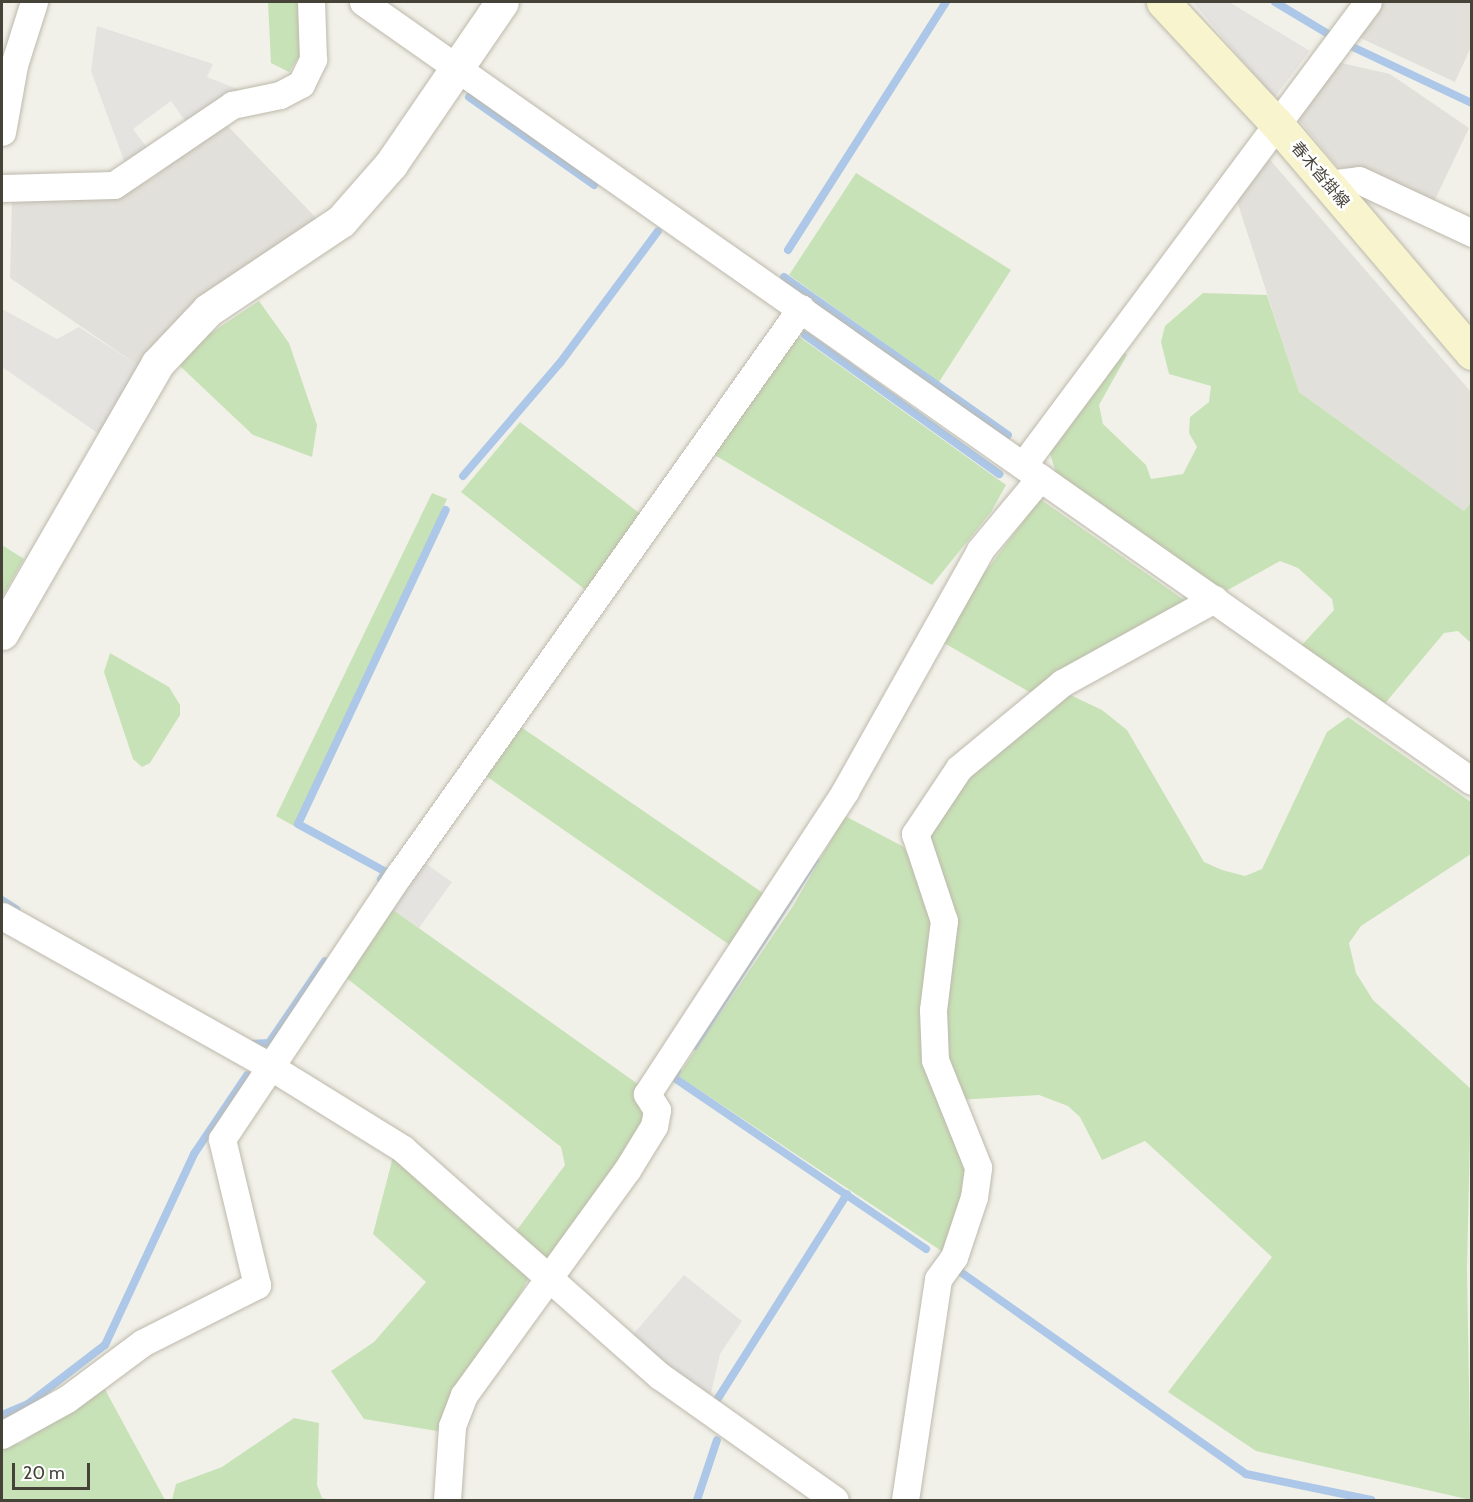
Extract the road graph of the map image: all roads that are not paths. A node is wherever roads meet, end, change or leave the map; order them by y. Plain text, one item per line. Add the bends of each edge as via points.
1 (34, 2) edge
2 (311, 2) edge
3 (363, 2) edge
4 (502, 2) edge
5 (1163, 2) edge
6 (1368, 2) edge
7 (460, 69) junction
8 (1276, 123) junction
9 (2, 132) edge
10 (1328, 184) junction
11 (2, 188) edge
12 (1472, 233) edge
13 (801, 308) junction
14 (1472, 353) edge
15 (1032, 472) junction
16 (1214, 599) junction
17 (2, 633) edge
18 (1472, 781) edge
19 (2, 916) edge
20 (270, 1067) junction
21 (546, 1278) junction
22 (2, 1435) edge
23 (447, 1500) edge
24 (835, 1500) edge
25 (905, 1500) edge

1 - 9 street via 14,65
2 - 11 street via 313,60 301,84 215,114 114,185
3 - 7 street
4 - 7 street
5 - 8 main road, 春木沓掛線
6 - 8 street
7 - 13 street
7 - 17 street via 392,164 341,221 208,310 171,346 126,410
8 - 10 main road, 春木沓掛線
8 - 15 street
10 - 12 street via 1359,180
10 - 14 main road, 春木沓掛線
13 - 15 street
13 - 20 street via 399,874
15 - 16 street
15 - 21 street via 980,550 845,791 647,1094 657,1110 654,1126
16 - 18 street
16 - 25 street via 1053,690 959,768 915,834 944,921 933,1010 935,1060 978,1167 974,1197 954,1257 938,1279
19 - 20 street
20 - 21 street via 403,1149
20 - 22 street via 222,1139 257,1285 142,1343 67,1399
21 - 23 street via 464,1395 452,1426
21 - 24 street via 660,1376

